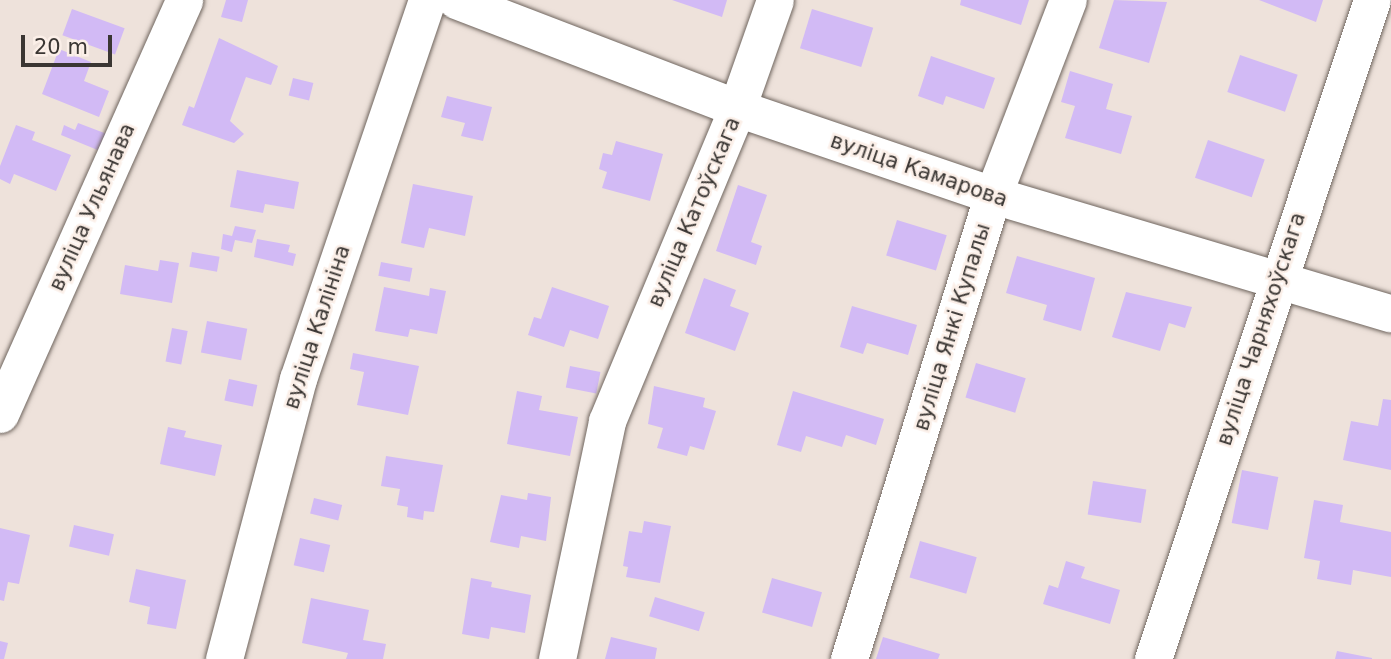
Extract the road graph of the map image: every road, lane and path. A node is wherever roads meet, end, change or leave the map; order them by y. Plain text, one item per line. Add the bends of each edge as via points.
1 (184, 0) edge
2 (427, 0) edge
3 (456, 0) edge
4 (775, 0) edge
5 (1068, 0) edge
6 (1372, 0) edge
7 (737, 108) junction
8 (993, 195) junction
9 (1275, 281) junction
10 (1391, 314) edge
11 (0, 414) edge
12 (224, 659) edge
13 (557, 659) edge
14 (849, 659) edge
15 (1153, 659) edge

1 - 11 street, вуліца Ульянава
2 - 12 street, вуліца Калініна via 298,379
3 - 7 street, вуліца Камарова
4 - 7 street, вуліца Катоўскага
5 - 8 street, вуліца Янкі Купалы
6 - 9 street, вуліца Чарняхоўскага
7 - 8 street, вуліца Камарова
7 - 13 street, вуліца Катоўскага via 607,421
8 - 9 street, вуліца Камарова
8 - 14 street, вуліца Янкі Купалы
9 - 10 street, вуліца Камарова
9 - 15 street, вуліца Чарняхоўскага

